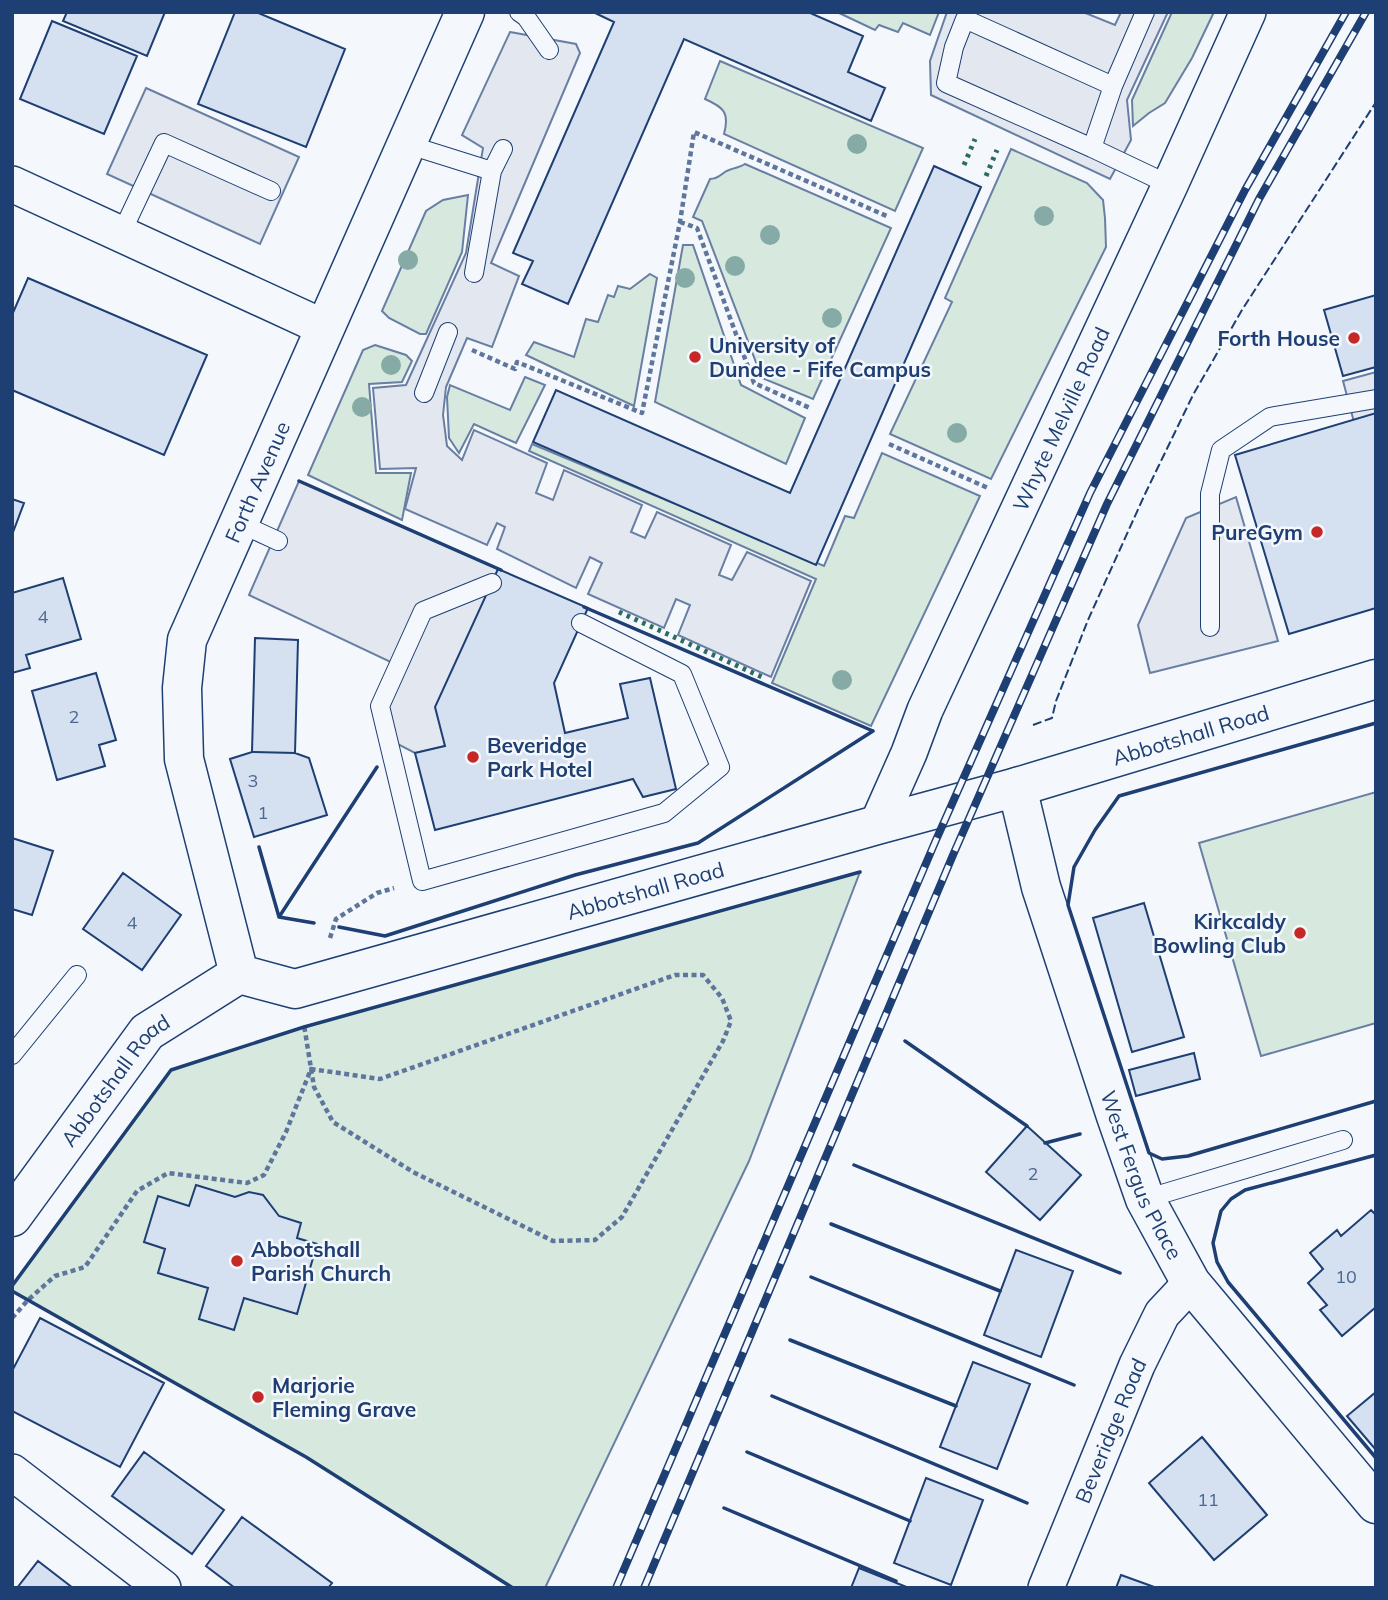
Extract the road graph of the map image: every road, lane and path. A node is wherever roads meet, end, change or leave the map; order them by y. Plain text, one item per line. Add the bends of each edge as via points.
1 (465, 12) edge
2 (519, 12) edge
3 (1145, 12) edge
4 (1248, 12) edge
5 (549, 50) dead end
6 (1113, 86) junction
7 (406, 144) junction
8 (1092, 148) junction
9 (503, 149) dead end
10 (492, 172) junction
11 (1170, 185) junction
12 (13, 186) edge
13 (271, 191) dead end
14 (889, 217) dead end
15 (680, 222) junction
16 (121, 234) junction
17 (474, 273) dead end
18 (325, 328) junction
19 (447, 335) joint
20 (424, 393) dead end
21 (1376, 399) edge
22 (810, 408) dead end
23 (889, 444) dead end
24 (993, 490) dead end
25 (239, 523) junction
26 (278, 541) dead end
27 (492, 583) dead end
28 (581, 623) dead end
29 (1210, 627) dead end
30 (1376, 679) edge
31 (1017, 788) junction
32 (877, 825) junction
33 (422, 881) junction
34 (335, 927) dead end
35 (239, 974) junction
36 (77, 975) dead end
37 (295, 989) junction
38 (12, 1055) edge
39 (312, 1069) junction
40 (1343, 1140) dead end
41 (1145, 1199) junction
42 (12, 1217) edge
43 (1191, 1283) junction
44 (12, 1318) edge
45 (12, 1472) edge
46 (1376, 1504) edge
47 (163, 1588) edge
48 (1046, 1588) edge

1 - 7 main road, Forth Avenue
2 - 5 lane
3 - 6 lane
4 - 11 street, Whyte Melville Road
6 - 8 lane
6 - 8 lane via 965,19 954,47 946,83
7 - 10 lane
7 - 18 main road, Forth Avenue
8 - 11 lane
9 - 10 lane
10 - 17 lane
11 - 32 street, Whyte Melville Road via 925,710
12 - 16 street
13 - 16 lane via 164,144
14 - 15 path via 694,132
15 - 19 path via 642,413 517,362 514,369
15 - 22 path via 697,228 754,383
16 - 18 street
18 - 25 main road, Forth Avenue
19 - 20 lane
21 - 29 lane via 1270,418 1222,450 1210,494
23 - 24 path
25 - 26 lane
25 - 35 main road, Forth Avenue via 187,640 182,688 184,759
27 - 33 lane via 418,609 380,706
28 - 33 lane via 682,674 720,767 664,813
30 - 31 main road, Abbotshall Road
31 - 32 main road, Abbotshall Road
31 - 41 main road, West Fergus Place via 1041,887
32 - 37 main road, Abbotshall Road
33 - 34 path via 377,893 336,919
35 - 37 main road
35 - 42 main road, Abbotshall Road via 147,1032
36 - 38 lane
37 - 39 path
39 - 39 path via 314,1087 333,1122 413,1171 553,1241 595,1240 622,1217 731,1021 722,998 703,975 675,975 380,1079
39 - 44 path via 264,1175 247,1183 168,1173 137,1191 85,1267 55,1276
40 - 41 lane
41 - 43 main road, West Fergus Place
43 - 46 main road, West Fergus Place
43 - 48 street, Beveridge Road via 1162,1314 1137,1365
45 - 47 street

